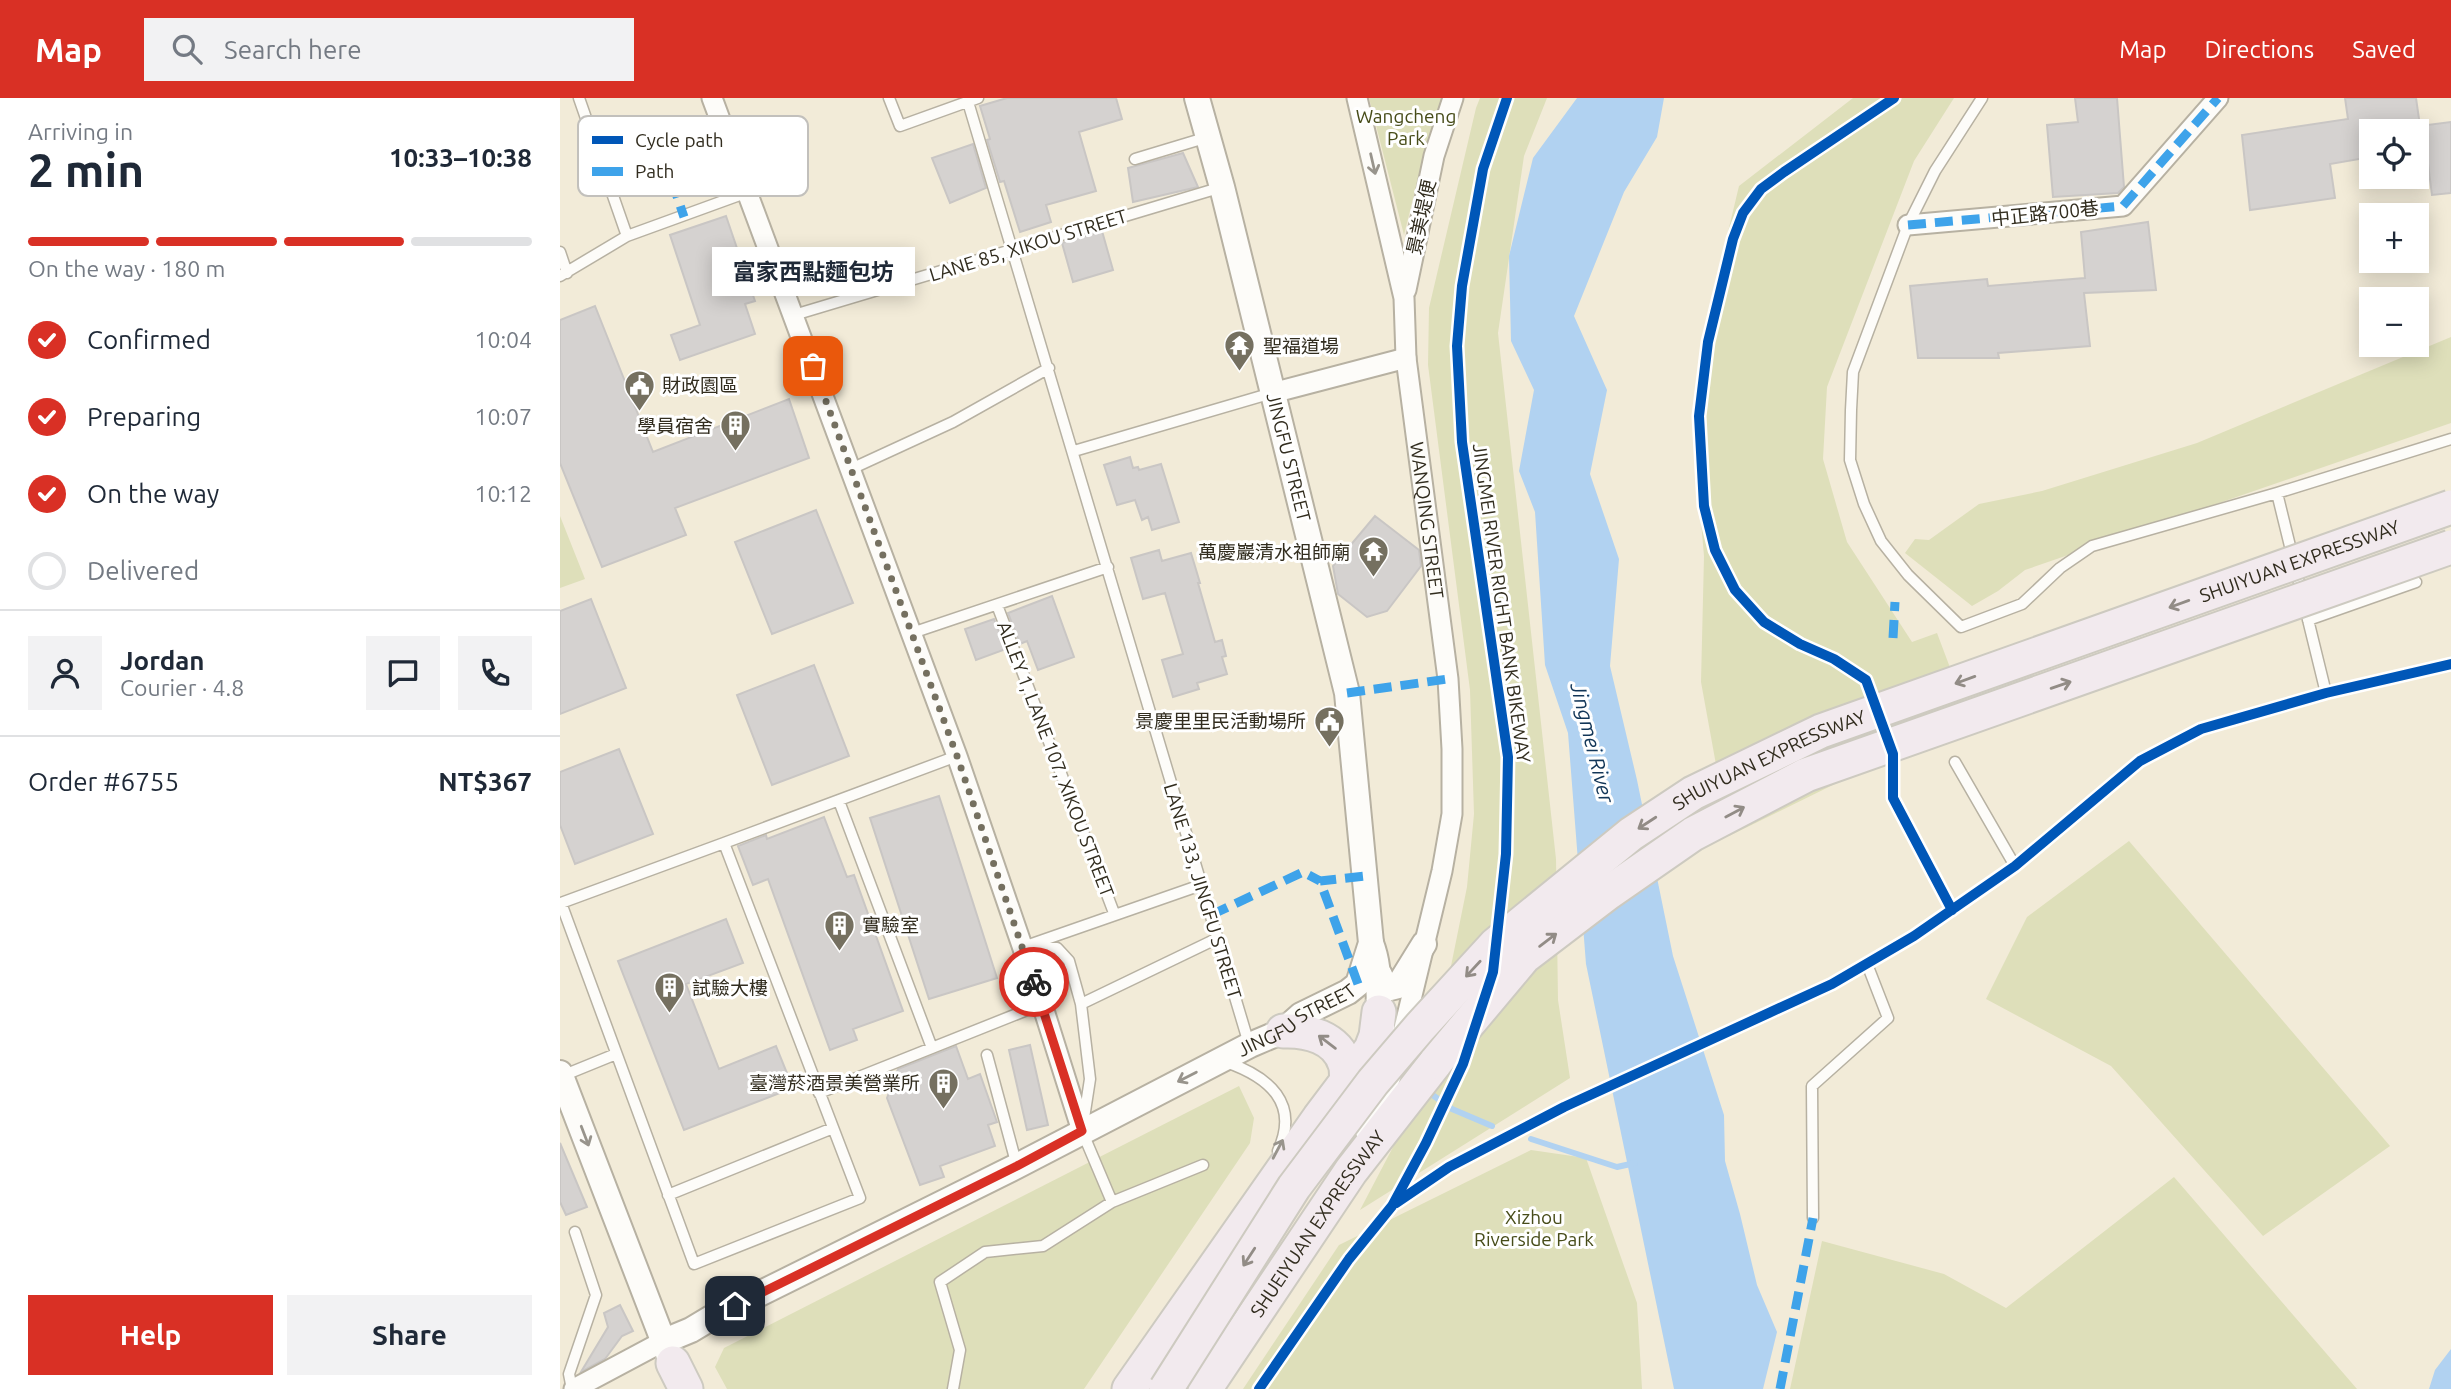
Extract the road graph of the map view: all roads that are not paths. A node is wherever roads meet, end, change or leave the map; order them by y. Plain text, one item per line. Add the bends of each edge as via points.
1 (579, 98) edge
2 (712, 98) edge
3 (889, 98) edge
4 (1197, 98) edge
5 (1357, 98) edge
6 (1454, 98) edge
7 (1982, 98) edge
8 (2218, 98) edge
9 (973, 100) edge
10 (585, 116) edge
11 (719, 116) edge
12 (1209, 137) junction
13 (1135, 159) dead end
14 (1222, 187) junction
15 (613, 196) edge
16 (737, 196) edge
17 (750, 196) edge
18 (1908, 225) junction
19 (627, 236) junction
20 (1013, 249) junction
21 (560, 251) edge
22 (564, 275) edge
23 (1404, 298) junction
24 (794, 314) junction
25 (1406, 358) junction
26 (1049, 368) junction
27 (1272, 393) junction
28 (2451, 439) edge
29 (1074, 451) junction
30 (851, 469) junction
31 (2277, 493) junction
32 (2451, 507) edge
33 (2451, 547) edge
34 (1108, 567) junction
35 (2416, 582) dead end
36 (997, 605) junction
37 (2308, 620) junction
38 (912, 633) junction
39 (2451, 664) edge
40 (2326, 693) junction
41 (957, 756) junction
42 (1955, 762) dead end
43 (839, 801) junction
44 (724, 843) junction
45 (2015, 866) junction
46 (1202, 885) junction
47 (1114, 913) junction
48 (1218, 938) junction
49 (1371, 943) junction
50 (1424, 944) junction
51 (1022, 947) junction
52 (1867, 964) junction
53 (1380, 975) junction
54 (1832, 984) dead end
55 (1042, 1004) junction
56 (1081, 1004) junction
57 (1379, 1012) junction
58 (1283, 1031) junction
59 (1250, 1045) junction
60 (932, 1048) junction
61 (616, 1054) junction
62 (987, 1055) dead end
63 (1220, 1060) junction
64 (561, 1075) edge
65 (1391, 1078) junction
66 (1347, 1081) junction
67 (820, 1093) junction
68 (833, 1128) junction
69 (1082, 1131) junction
70 (1270, 1163) dead end
71 (1017, 1166) junction
72 (1203, 1166) dead end
73 (668, 1195) junction
74 (1112, 1202) junction
75 (1813, 1218) dead end
76 (575, 1232) dead end
77 (1163, 1321) dead end
78 (1207, 1347) dead end
79 (674, 1371) edge
80 (573, 1389) edge
81 (702, 1389) edge
82 (953, 1389) edge
83 (1117, 1389) edge
84 (1129, 1389) edge
85 (1157, 1389) edge
86 (1166, 1389) edge
87 (1194, 1389) edge
88 (1205, 1389) edge

1 - 10 lane
2 - 11 street
3 - 9 lane via 900,126
4 - 12 street, JINGFU STREET
5 -> 23 street, WANQING STREET
6 - 23 street, 景美堤便 via 1434,156
7 - 18 lane via 1935,171
8 - 18 street, 中正路700巷 via 2123,206
9 - 20 lane, LANE 133, JINGFU STREET
12 - 13 lane
12 - 14 street, JINGFU STREET
14 - 20 lane, LANE 85, XIKOU STREET
14 - 27 street, JINGFU STREET
15 - 19 lane
16 - 19 lane
17 - 24 street
18 - 31 lane via 1853,372 1850,460 1881,541 1908,575 1961,626 2022,604 2092,545
19 - 22 lane
20 - 24 lane, LANE 85, XIKOU STREET
20 - 26 lane, LANE 133, JINGFU STREET
21 - 22 lane
23 - 25 street, WANQING STREET
24 - 30 street
25 - 27 street
25 - 50 street, WANQING STREET via 1448,679 1452,749 1452,814
26 - 29 lane, LANE 133, JINGFU STREET
26 - 30 lane via 953,422
27 - 29 lane
27 - 49 street, JINGFU STREET via 1347,693
28 - 31 lane
29 - 34 lane, LANE 133, JINGFU STREET
30 - 38 street
31 - 37 lane
32 -> 86 highway, SHUEIYUAN EXPRESSWAY, bridge via 1821,731 1693,793 1630,834 1496,944 1373,1082 1294,1187
88 -> 33 highway, SHUIYUAN EXPRESSWAY, bridge via 1351,1171 1524,957 1693,834 1806,775
34 - 36 lane
34 - 46 lane, LANE 133, JINGFU STREET
35 - 37 lane
36 - 38 lane
36 - 47 lane, ALLEY 1, LANE 107, XIKOU STREET
37 - 40 lane
38 - 41 street
39 - 40 lane
40 - 45 lane via 2201,729 2140,761
41 - 43 lane
41 - 51 street
42 - 45 lane
43 - 44 lane
43 - 60 lane
44 - 61 lane via 561,904
44 - 67 lane
45 - 52 lane
46 - 47 lane
46 - 48 lane, LANE 133, JINGFU STREET
47 - 51 lane
48 - 56 lane
48 - 59 lane, LANE 133, JINGFU STREET
49 - 53 street
49 - 58 street, JINGFU STREET via 1358,984 1301,1015
50 - 53 street via 1398,986 1390,988
50 - 65 street, WANQING STREET
51 - 55 street
51 - 56 lane via 1057,948 1069,961
52 - 54 lane
52 - 75 lane via 1888,1018 1812,1086
53 - 57 street
55 - 60 lane
55 - 69 street
56 - 69 lane via 1090,1079
57 - 65 street
57 - 66 highway via 1371,1049
58 - 59 street, JINGFU STREET
66 -> 58 highway via 1345,1063 1327,1040 1300,1030
59 - 63 street, JINGFU STREET
60 - 67 lane
61 - 64 lane
61 - 73 lane
62 - 71 lane
63 -> 69 street, JINGFU STREET
70 -> 63 lane via 1285,1136 1283,1105 1258,1076
64 -> 79 street
65 - 87 street, WANQING STREET via 1375,1116
66 - 84 highway
67 - 68 lane
68 - 73 lane
68 - 73 lane via 860,1198 694,1264
69 - 71 street, JINGFU STREET
69 - 74 lane
71 - 79 street, JINGFU STREET via 711,1318 691,1330
72 - 74 lane
74 - 82 lane via 1043,1246 985,1252 940,1282 960,1350
76 - 80 lane via 596,1295 569,1374
77 - 83 lane
78 - 85 lane via 1175,1362
79 - 80 street, JINGFU STREET
79 - 81 street

